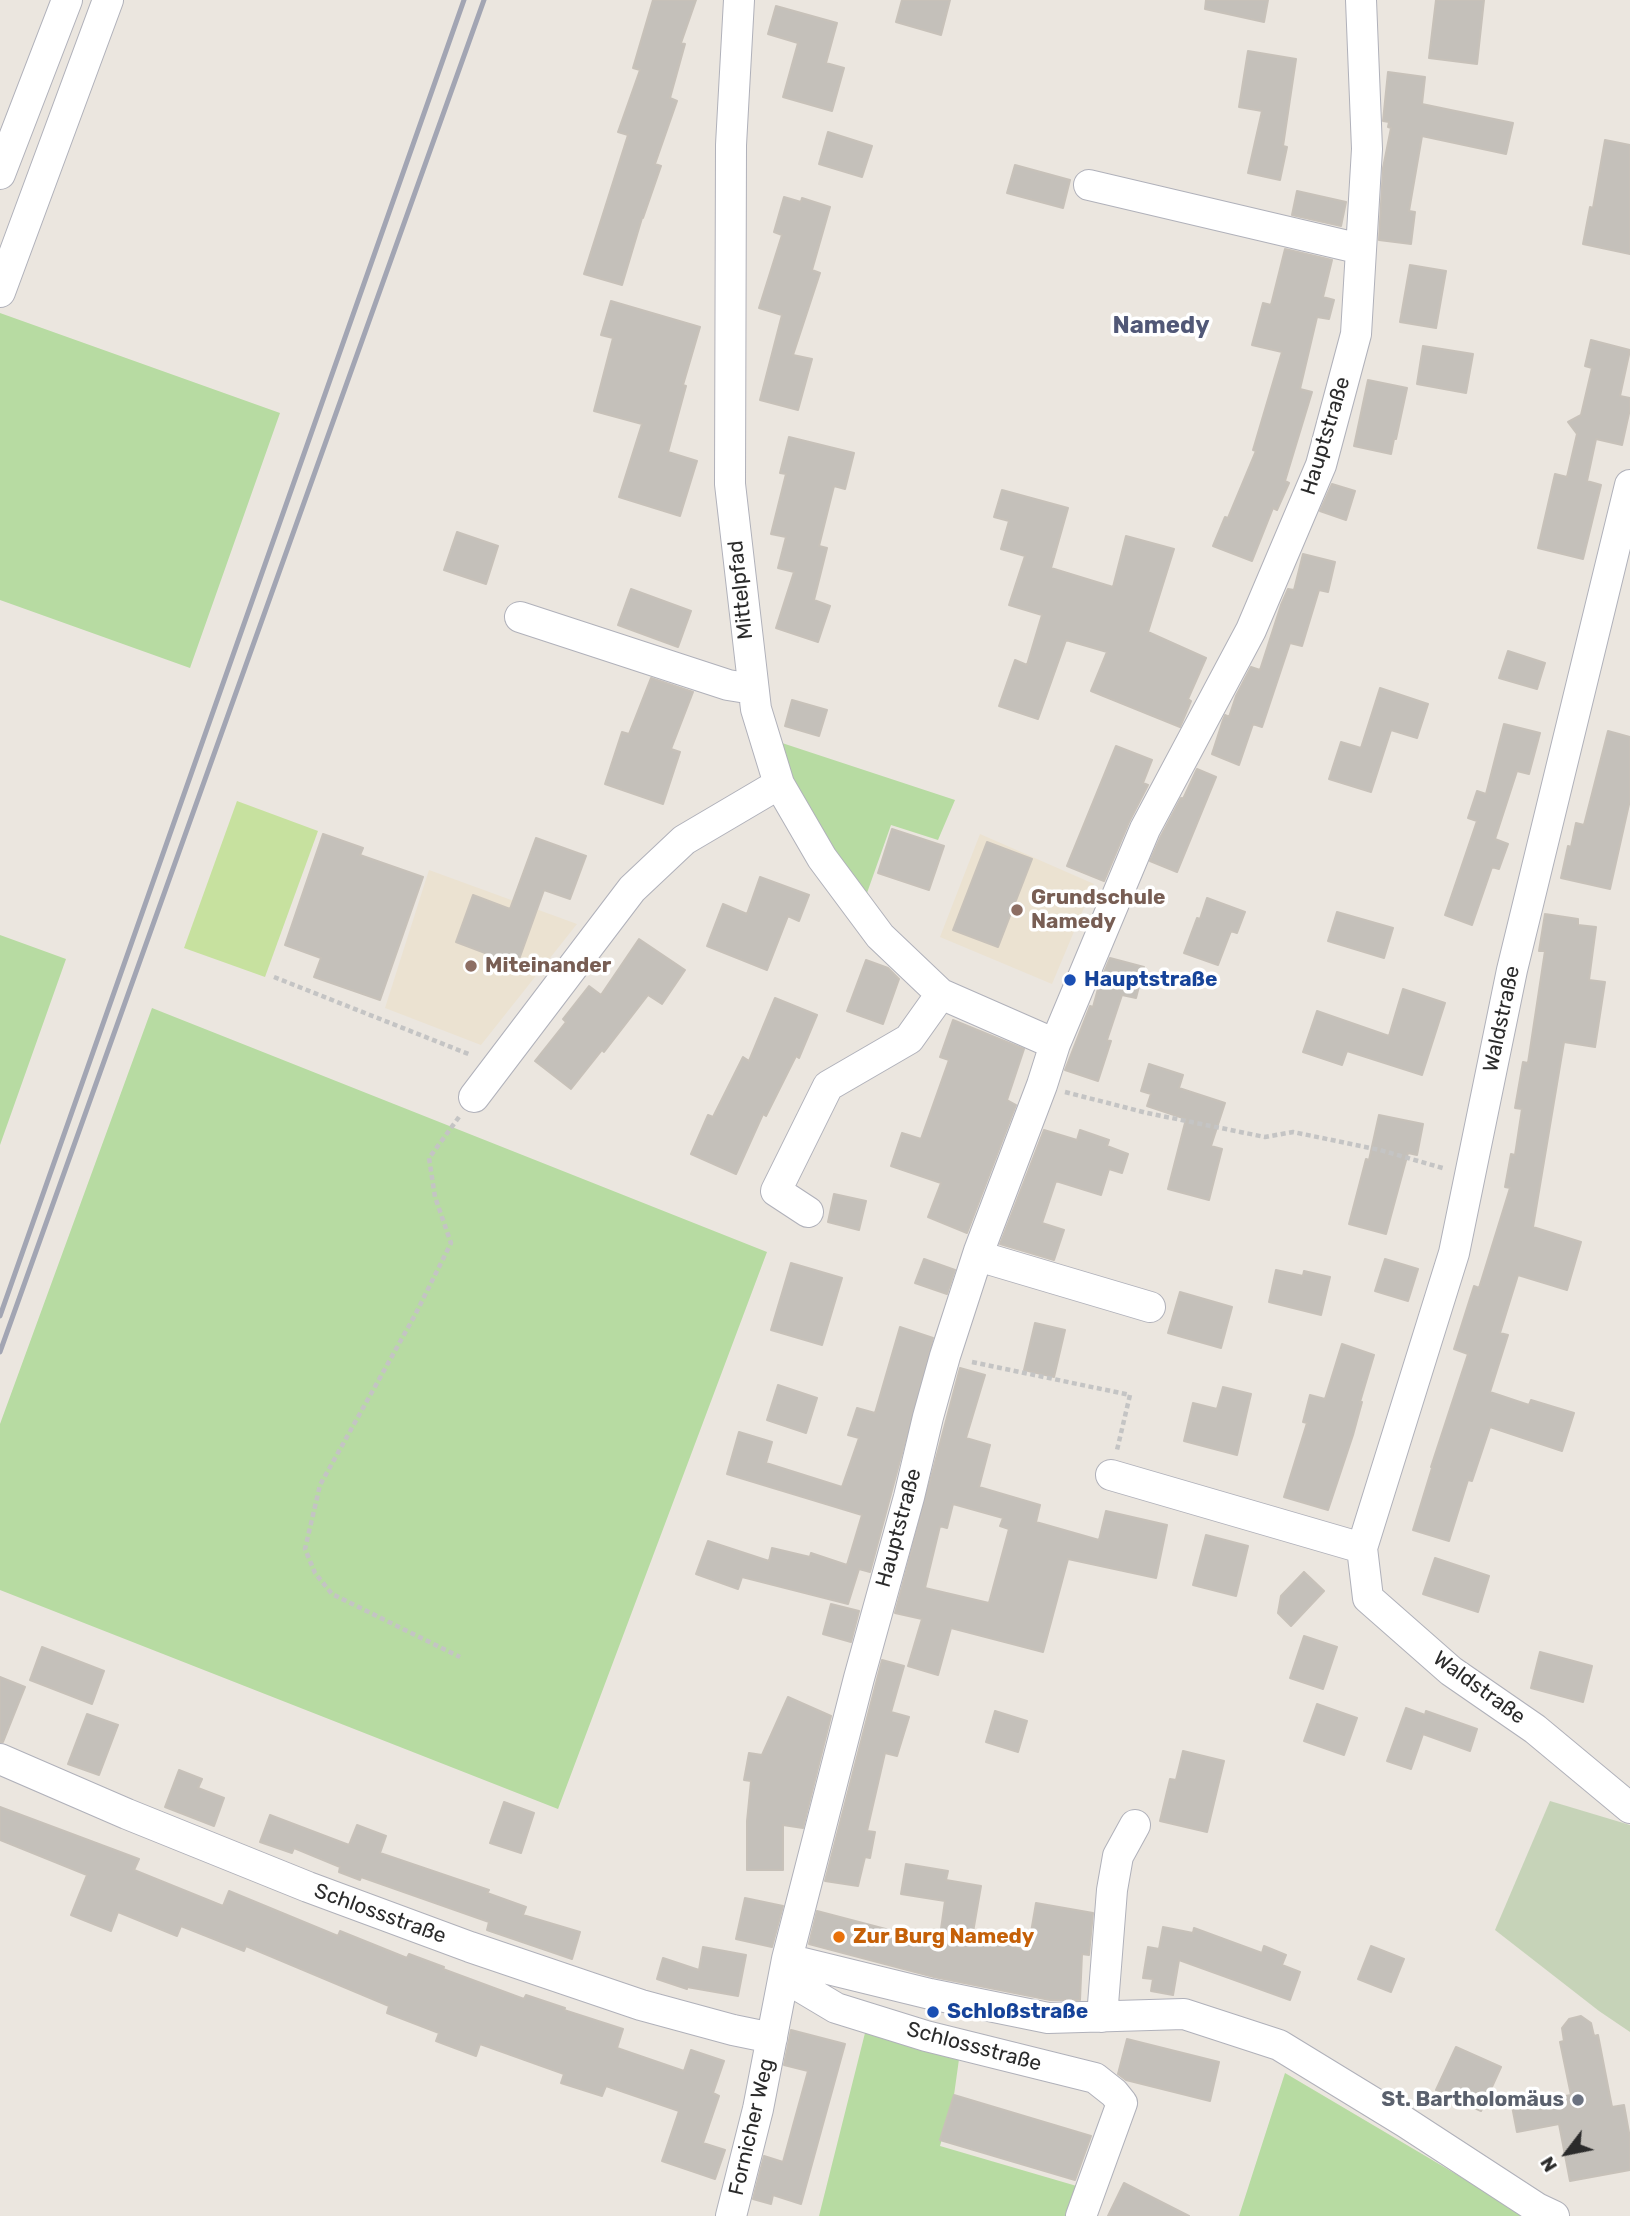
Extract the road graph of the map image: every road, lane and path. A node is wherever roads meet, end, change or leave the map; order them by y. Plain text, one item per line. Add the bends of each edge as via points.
1 (67, 0) edge
2 (108, 0) edge
3 (739, 0) edge
4 (1360, 0) edge
5 (0, 174) edge
6 (1089, 185) dead end
7 (1361, 249) junction
8 (0, 292) edge
9 (1630, 485) edge
10 (520, 617) dead end
11 (753, 689) junction
12 (779, 784) junction
13 (274, 976) dead end
14 (941, 994) junction
15 (1055, 1044) junction
16 (498, 1065) junction
17 (1042, 1085) junction
18 (474, 1097) joint
19 (1470, 1177) junction
20 (808, 1212) dead end
21 (978, 1256) junction
22 (1150, 1307) dead end
23 (945, 1356) junction
24 (1111, 1475) joint
25 (1362, 1548) junction
26 (460, 1657) dead end
27 (0, 1759) edge
28 (1630, 1808) edge
29 (1135, 1825) dead end
30 (785, 1968) junction
31 (1102, 2017) junction
32 (772, 2038) junction
33 (731, 2216) edge
34 (1081, 2216) edge
35 (1554, 2216) edge

1 - 5 street
2 - 8 street
3 - 11 street, Mittelpfad via 731,145 730,484
4 - 7 street, Hauptstraße via 1367,149
6 - 7 street
7 - 15 street, Hauptstraße via 1356,334 1321,466 1251,630 1145,829
9 - 19 street, Waldstraße via 1512,970
10 - 11 street via 728,685
11 - 12 street, Mittelpfad
12 - 14 street, Mittelpfad via 822,859 880,936
12 - 16 street via 684,840 632,889
13 - 16 path
14 - 15 street, Mittelpfad
14 - 20 street via 909,1039 828,1086 776,1191
15 - 17 street, Hauptstraße
16 - 18 street
17 - 19 path via 1265,1137 1293,1132 1380,1150
17 - 21 street, Hauptstraße
18 - 26 path via 429,1157 435,1197 450,1243 320,1485 305,1549 315,1573 332,1594
19 - 25 street, Waldstraße via 1454,1253
21 - 22 street
21 - 23 street, Hauptstraße
23 - 24 path via 1130,1395
23 - 30 street, Hauptstraße
24 - 25 street
25 - 28 street, Waldstraße via 1368,1598 1451,1671 1535,1729
27 - 32 street, Schlossstraße via 200,1844 422,1930 640,2005
29 - 31 street via 1118,1856 1112,1890
30 - 31 street, Schlossstraße via 1048,2018
30 - 32 street, Hauptstraße
30 - 34 street, Schlossstraße via 836,2008 926,2036 1095,2078 1114,2093 1122,2103
31 - 35 street, Schlossstraße via 1184,2014 1279,2045
32 - 33 street, Fornicher Weg

